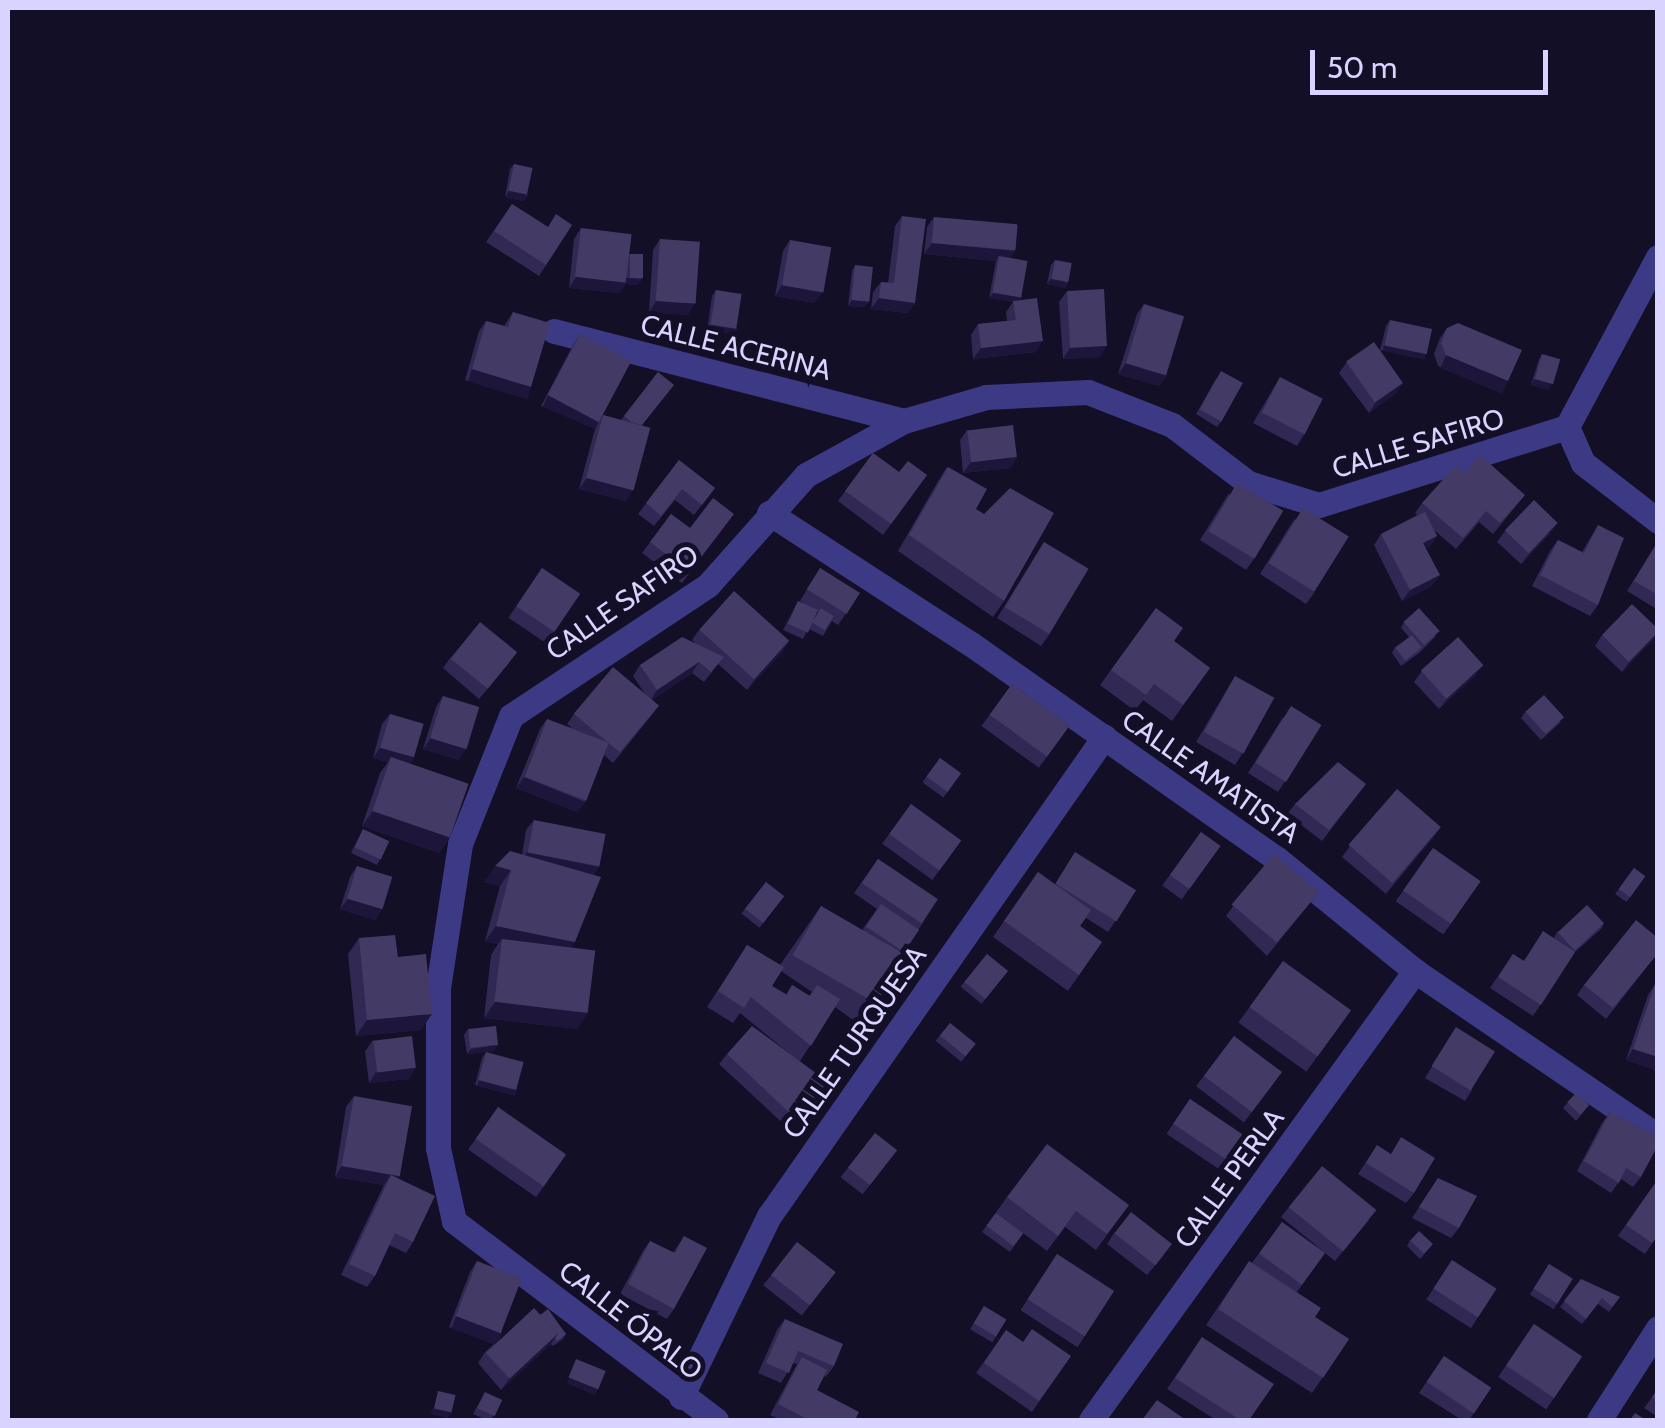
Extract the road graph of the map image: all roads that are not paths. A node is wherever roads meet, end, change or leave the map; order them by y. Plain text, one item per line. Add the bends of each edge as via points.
1 (1658, 256) edge
2 (554, 332) edge
3 (904, 421) junction
4 (1567, 428) junction
5 (769, 513) junction
6 (1658, 521) edge
7 (1104, 737) junction
8 (1416, 972) junction
9 (1658, 1136) edge
10 (511, 1265) joint
11 (1658, 1328) edge
12 (681, 1397) junction
13 (716, 1420) edge
14 (1090, 1420) edge
15 (1598, 1420) edge

1 - 4 street
2 - 3 street, CALLE ACERINA
3 - 4 street, CALLE SAFIRO via 986,398 1088,392 1172,426 1248,483 1319,505
3 - 5 street, CALLE SAFIRO via 806,475
4 - 6 street via 1584,463
5 - 7 street, CALLE AMATISTA
5 - 10 street, CALLE SAFIRO via 708,585 511,716 460,844 438,988 438,1148 454,1222
7 - 8 street, CALLE AMATISTA
7 - 12 street, CALLE TURQUESA via 769,1216
8 - 9 street, CALLE AMATISTA
8 - 14 street, CALLE PERLA
10 - 12 street, CALLE ÓPALO
11 - 15 street
12 - 13 street, CALLE ÓPALO

